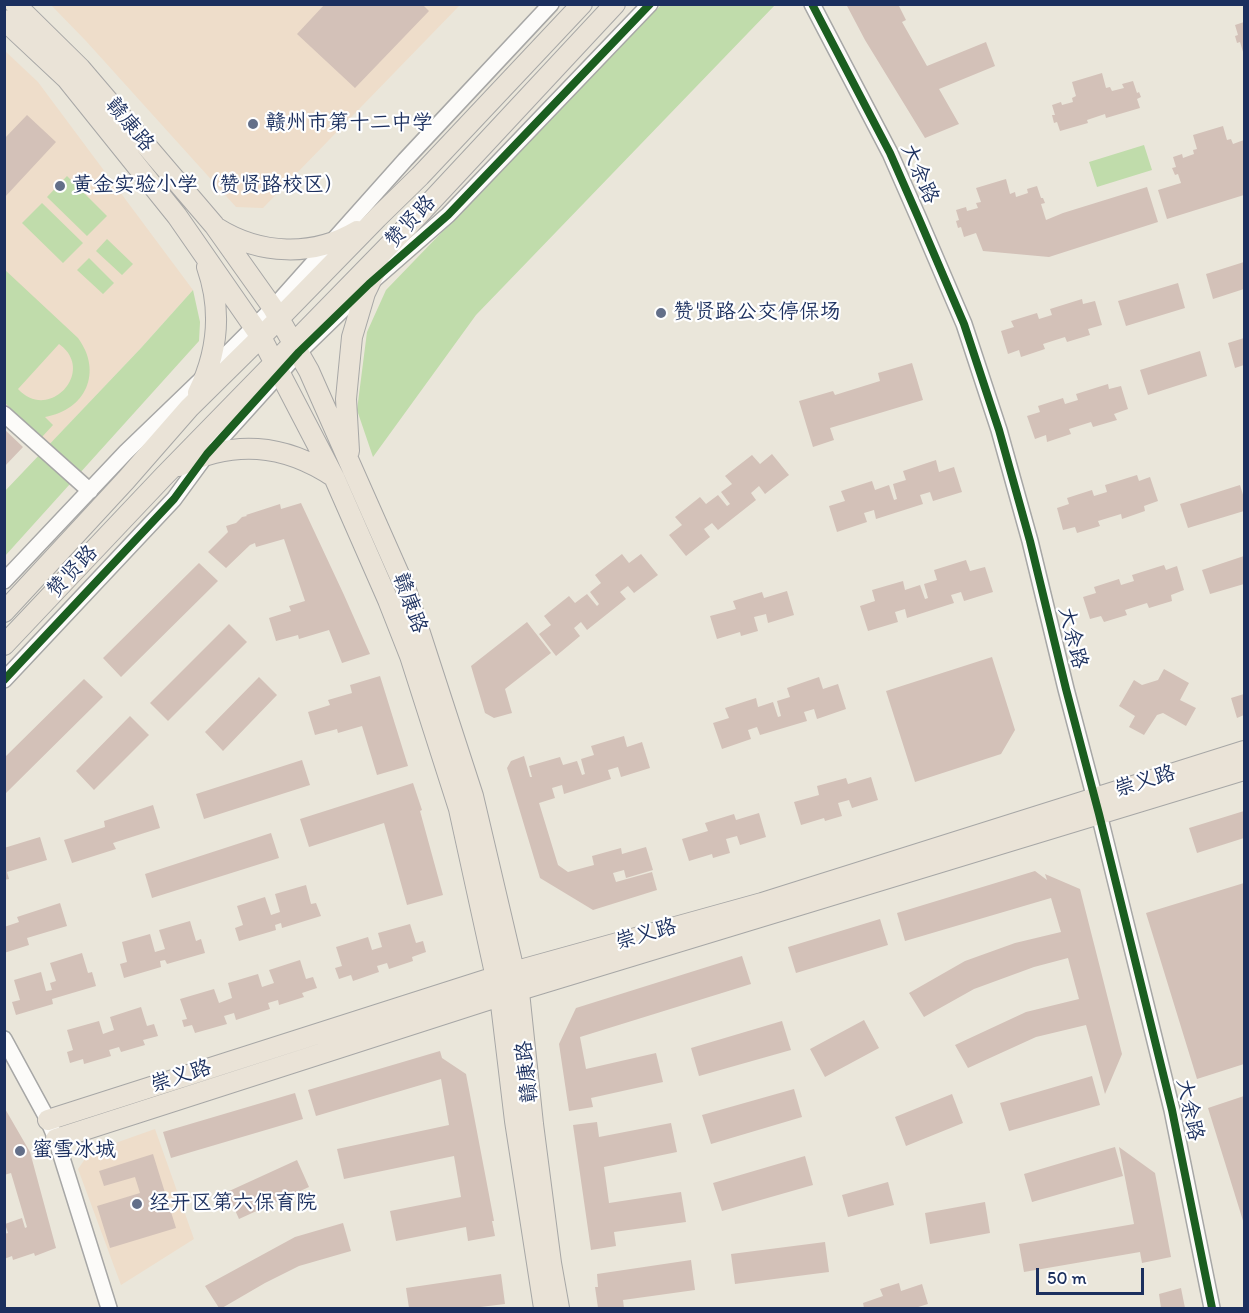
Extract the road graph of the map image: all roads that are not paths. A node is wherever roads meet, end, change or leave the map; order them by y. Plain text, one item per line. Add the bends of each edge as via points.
1 (15, 4) edge
2 (551, 4) edge
3 (582, 4) edge
4 (615, 4) edge
5 (650, 4) edge
6 (812, 4) edge
7 (4, 20) edge
8 (377, 218) junction
9 (214, 225) junction
10 (409, 225) junction
11 (194, 241) junction
12 (331, 243) junction
13 (369, 284) junction
14 (276, 313) junction
15 (257, 332) junction
16 (296, 348) junction
17 (277, 367) junction
18 (206, 375) junction
19 (189, 408) junction
20 (4, 414) edge
21 (207, 454) junction
22 (350, 463) junction
23 (164, 476) junction
24 (334, 477) junction
25 (90, 491) junction
26 (4, 580) edge
27 (4, 612) edge
28 (4, 645) edge
29 (4, 680) edge
30 (1245, 751) edge
31 (1245, 770) edge
32 (1097, 806) junction
33 (515, 972) junction
34 (495, 977) junction
35 (510, 994) junction
36 (4, 1040) edge
37 (48, 1120) junction
38 (56, 1139) junction
39 (109, 1308) edge
40 (544, 1308) edge
41 (559, 1308) edge
42 (1212, 1308) edge

1 - 9 main road, 赣康路 via 80,68
2 - 12 street
3 - 8 main road, 赞贤路
4 - 10 main road, 赞贤路
5 - 13 street via 448,215
6 - 32 street, 大余路 via 890,153 963,324 999,430 1030,541
7 - 11 main road, 赣康路 via 67,79
8 - 12 main road
8 - 14 main road, 赞贤路
9 - 12 main road via 242,241 273,249 305,249
9 - 14 main road, 赣康路
10 - 13 main road via 385,253
10 - 16 main road, 赞贤路
11 - 15 main road, 赣康路
11 - 18 main road via 208,269 215,299 216,334
12 - 14 street
13 - 16 street
13 - 22 main road via 349,359 346,399
14 - 15 main road, 赞贤路
14 - 16 main road, 赣康路
15 - 17 main road, 赣康路
15 - 18 street
15 - 19 main road, 赞贤路
16 - 17 main road, 赞贤路
16 - 22 main road, 赣康路
17 - 21 street
17 - 23 main road, 赞贤路
17 - 24 main road, 赣康路
18 - 19 main road
18 - 25 street
19 - 27 main road, 赞贤路
20 - 25 street
21 - 23 main road
21 - 24 main road via 237,449 272,450 304,460
21 - 29 street via 174,499
22 - 33 main road, 赣康路 via 406,590 421,635 473,796
23 - 28 main road, 赞贤路
24 - 34 main road, 赣康路 via 410,656 459,809
25 - 26 street
30 - 32 main road, 崇义路
31 - 32 main road, 崇义路
32 - 33 main road, 崇义路
32 - 35 main road, 崇义路
32 - 42 street, 大余路 via 1172,1110
33 - 34 main road, 崇义路
33 - 35 main road, 赣康路
34 - 35 main road, 赣康路
34 - 37 main road, 崇义路
35 - 38 main road, 崇义路
35 - 40 main road, 赣康路 via 515,1121
35 - 41 main road, 赣康路
36 - 37 street
37 - 38 street
38 - 39 street

